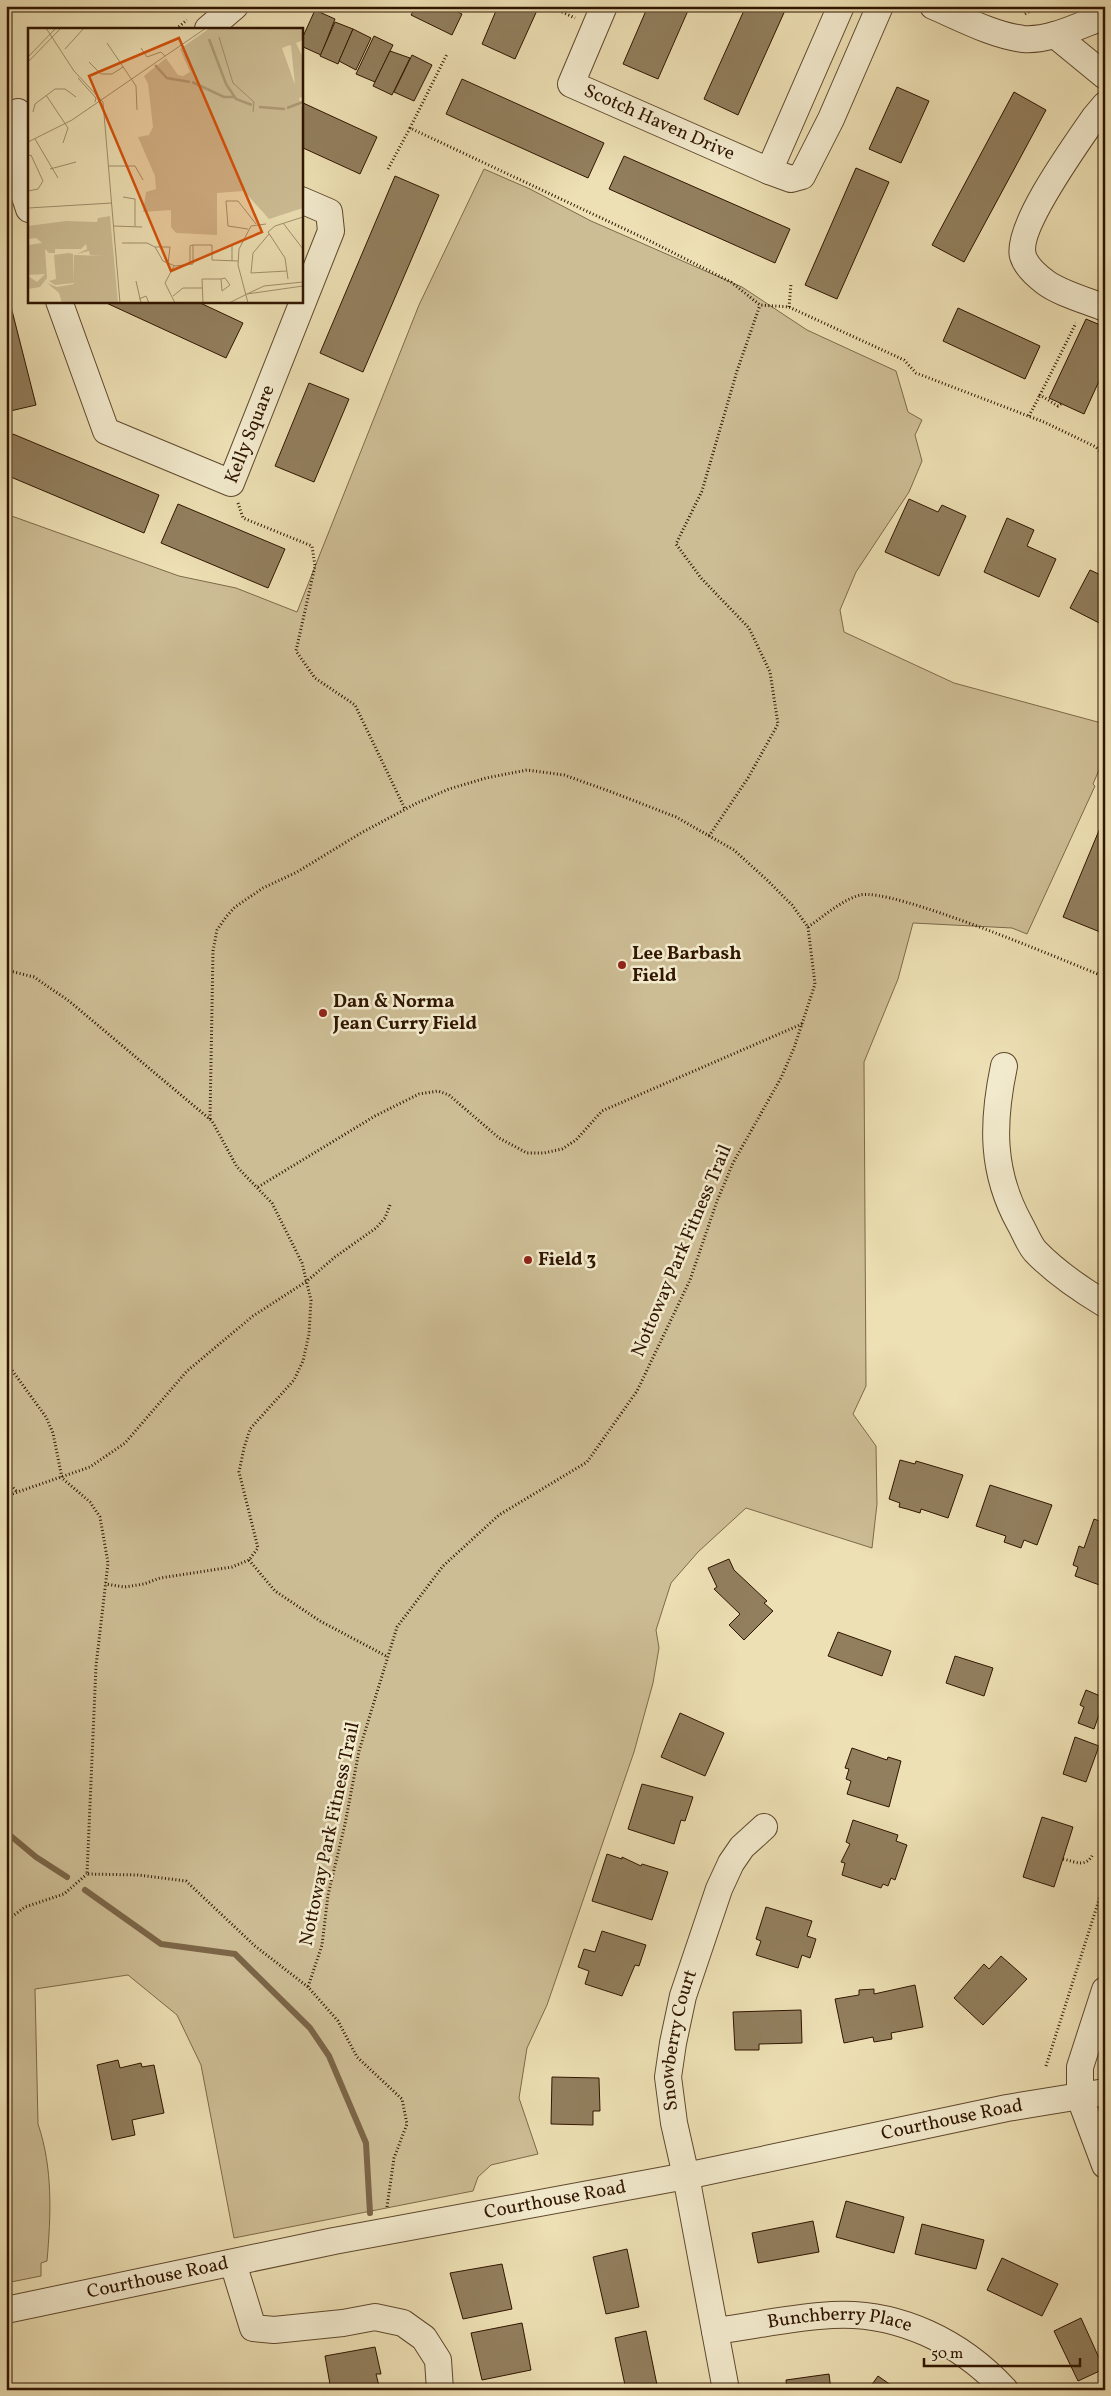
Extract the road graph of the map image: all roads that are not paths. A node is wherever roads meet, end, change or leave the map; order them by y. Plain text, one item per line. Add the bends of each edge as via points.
1 (235, 6) edge
2 (604, 6) edge
3 (841, 6) edge
4 (880, 6) edge
5 (933, 6) edge
6 (1105, 16) edge
7 (209, 28) edge
8 (1055, 35) junction
9 (1105, 76) edge
10 (1105, 105) edge
11 (18, 111) edge
12 (769, 171) junction
13 (302, 200) edge
14 (28, 206) edge
15 (58, 302) edge
16 (1105, 308) edge
17 (1004, 1066) dead end
18 (1105, 1304) edge
19 (764, 1827) dead end
20 (1105, 1990) edge
21 (1105, 2092) edge
22 (1080, 2098) junction
23 (1105, 2165) edge
24 (686, 2176) junction
25 (233, 2262) junction
26 (6, 2310) edge
27 (715, 2331) junction
28 (440, 2390) edge
29 (726, 2390) edge
30 (1006, 2390) edge

1 - 7 street
2 - 12 street, Scotch Haven Drive via 571,84
3 - 12 street
4 - 12 street, Scotch Haven Drive via 831,119 802,176 791,179
5 - 8 street via 985,29 1024,39
6 - 8 street
8 - 9 street
10 - 16 street via 1088,126 1035,211 1025,234 1023,255 1031,269 1046,283
11 - 14 street via 18,176
13 - 15 street, Kelly Square via 328,212 331,231 230,483 106,431
17 - 18 street via 995,1124 1004,1191 1034,1250 1074,1285
19 - 24 street, Snowberry Court via 742,1847 719,1889 686,1988 673,2043 668,2077
20 - 22 street via 1080,2067
21 - 22 street, Courthouse Road
22 - 23 street
22 - 24 street, Courthouse Road via 1008,2108
24 - 25 street, Courthouse Road
24 - 27 street, Snowberry Court
25 - 26 street, Courthouse Road
25 - 28 street via 253,2328 274,2330 375,2317 403,2323 424,2338 438,2360
27 - 29 street, Snowberry Court
27 - 30 street, Bunchberry Place via 833,2315 860,2315 893,2321 947,2342 972,2358

